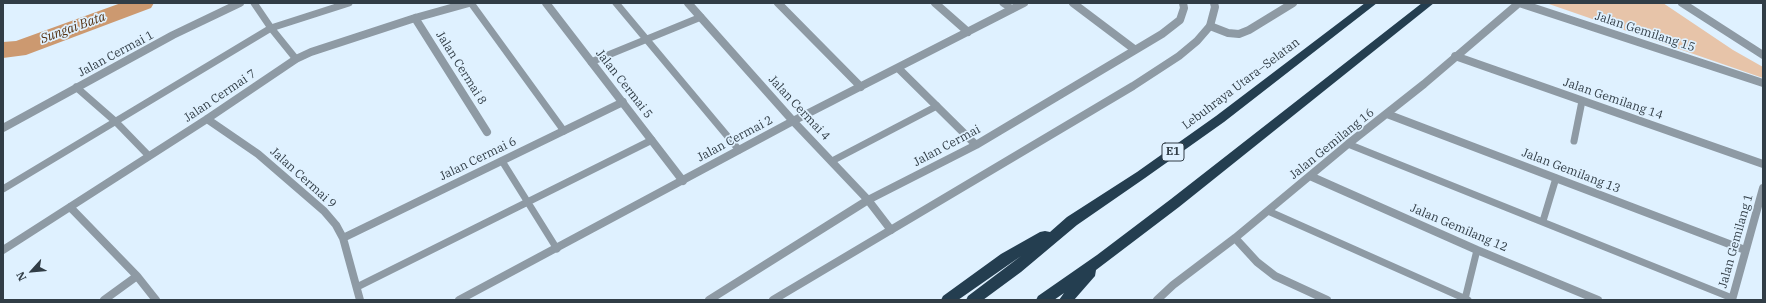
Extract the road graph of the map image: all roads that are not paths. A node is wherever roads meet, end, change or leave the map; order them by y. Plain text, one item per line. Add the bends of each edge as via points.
1 (240, 3) edge
2 (254, 3) edge
3 (349, 3) edge
4 (470, 3) edge
5 (546, 3) edge
6 (616, 3) edge
7 (688, 3) edge
8 (778, 3) edge
9 (935, 3) edge
10 (1003, 3) edge
11 (1024, 3) edge
12 (1073, 3) edge
13 (1183, 3) edge
14 (1214, 3) edge
15 (1293, 3) edge
16 (1372, 3) edge
17 (1429, 3) edge
18 (1519, 3) edge
19 (1682, 3) edge
20 (1012, 9) junction
21 (701, 17) junction
22 (415, 18) junction
23 (1210, 26) junction
24 (271, 28) junction
25 (968, 32) junction
26 (645, 39) junction
27 (1134, 49) junction
28 (1763, 55) edge
29 (1455, 56) junction
30 (296, 59) junction
31 (591, 62) junction
32 (898, 68) junction
33 (1763, 83) edge
34 (76, 87) junction
35 (861, 87) junction
36 (1582, 101) junction
37 (623, 102) junction
38 (937, 106) junction
39 (1387, 114) junction
40 (207, 119) junction
41 (794, 121) junction
42 (116, 122) junction
43 (3, 128) edge
44 (564, 131) junction
45 (487, 132) dead end
46 (652, 140) junction
47 (1574, 141) dead end
48 (1348, 144) junction
49 (976, 145) junction
50 (739, 150) junction
51 (149, 156) junction
52 (502, 161) junction
53 (832, 161) junction
54 (1763, 164) edge
55 (1310, 176) junction
56 (1556, 178) junction
57 (683, 181) junction
58 (1763, 188) edge
59 (3, 189) edge
60 (868, 200) junction
61 (527, 202) junction
62 (70, 207) junction
63 (1268, 211) junction
64 (1072, 221) junction
65 (1543, 221) junction
66 (891, 230) junction
67 (343, 238) junction
68 (1235, 238) junction
69 (557, 249) junction
70 (3, 250) edge
71 (1477, 250) junction
72 (1745, 250) junction
73 (1102, 259) junction
74 (137, 276) junction
75 (357, 287) junction
76 (1466, 299) edge
77 (1732, 299) edge
78 (104, 300) edge
79 (156, 300) edge
80 (360, 300) edge
81 (459, 300) edge
82 (709, 300) edge
83 (772, 300) edge
84 (948, 300) edge
85 (973, 300) edge
86 (1043, 300) edge
87 (1066, 300) edge
88 (1158, 300) edge
89 (1327, 300) edge
90 (1598, 300) edge

1 - 34 street, Jalan Cermai 1 via 173,35
2 - 24 lane
3 - 24 lane
4 - 22 street, Jalan Cermai 7
4 - 44 lane
5 - 31 street, Jalan Cermai 5
6 - 26 lane
7 - 21 street, Jalan Cermai 4
8 - 35 street
9 - 25 street
10 - 20 lane
11 - 20 street, Jalan Cermai 2
12 - 27 street
13 - 27 street, Jalan Cermai via 1180,20 1175,25
14 - 23 street
15 - 23 street via 1239,34
16 - 64 highway, Lebuhraya Utara–Selatan / E1 via 1220,119
17 - 73 highway
18 - 29 street, Jalan Gemilang 16
18 - 33 street, Jalan Gemilang 15
19 - 28 street
20 - 25 street, Jalan Cermai 2
21 - 26 lane
21 - 41 street, Jalan Cermai 4
22 - 30 street, Jalan Cermai 7
22 - 45 street, Jalan Cermai 8
23 - 66 street via 1179,56 1133,86
24 - 30 lane
24 - 42 lane
25 - 32 street, Jalan Cermai 2
26 - 31 lane
26 - 50 lane
27 - 49 street, Jalan Cermai
29 - 36 street, Jalan Gemilang 14
29 - 39 street, Jalan Gemilang 16
30 - 40 street, Jalan Cermai 7
31 - 37 street, Jalan Cermai 5
32 - 35 street, Jalan Cermai 2
32 - 38 street
34 - 42 lane
34 - 43 street, Jalan Cermai 1
35 - 41 street, Jalan Cermai 2
36 - 47 lane
36 - 54 street, Jalan Gemilang 14
37 - 44 street, Jalan Cermai 6
37 - 46 street, Jalan Cermai 5
38 - 49 street
38 - 53 lane
39 - 48 street, Jalan Gemilang 16
39 - 56 street, Jalan Gemilang 13
40 - 51 street, Jalan Cermai 7
40 - 67 street, Jalan Cermai 9 via 258,154 324,211
41 - 50 street, Jalan Cermai 2
41 - 53 street, Jalan Cermai 4
42 - 51 lane
42 - 59 lane
44 - 52 street, Jalan Cermai 6
46 - 57 street, Jalan Cermai 5
46 - 61 lane
48 - 55 street, Jalan Gemilang 16
48 - 65 lane
49 - 60 street, Jalan Cermai
50 - 57 street, Jalan Cermai 2
51 - 62 street, Jalan Cermai 7
52 - 61 lane
52 - 67 street, Jalan Cermai 6
53 - 60 street, Jalan Cermai 4
55 - 63 street, Jalan Gemilang 16
55 - 71 street, Jalan Gemilang 12
56 - 65 lane
56 - 72 street, Jalan Gemilang 13
57 - 69 street, Jalan Cermai 2
58 - 72 street, Jalan Gemilang 1
60 - 66 street, Jalan Cermai 4
60 - 82 street, Jalan Cermai
61 - 69 lane
61 - 75 lane
62 - 70 street, Jalan Cermai 7
62 - 74 street
63 - 68 street, Jalan Gemilang 16
63 - 76 lane
64 - 84 highway via 1006,258
64 - 85 highway, Lebuhraya Utara–Selatan / E1
65 - 77 lane
66 - 83 street
67 - 75 street, Jalan Cermai 9
68 - 88 street, Jalan Gemilang 16 via 1173,285
68 - 89 street via 1257,262 1275,276
69 - 81 street, Jalan Cermai 2
71 - 76 lane
71 - 90 street, Jalan Gemilang 12
72 - 77 street, Jalan Gemilang 1
73 - 86 highway
73 - 87 highway
74 - 78 street
74 - 79 street
75 - 80 street, Jalan Cermai 9

